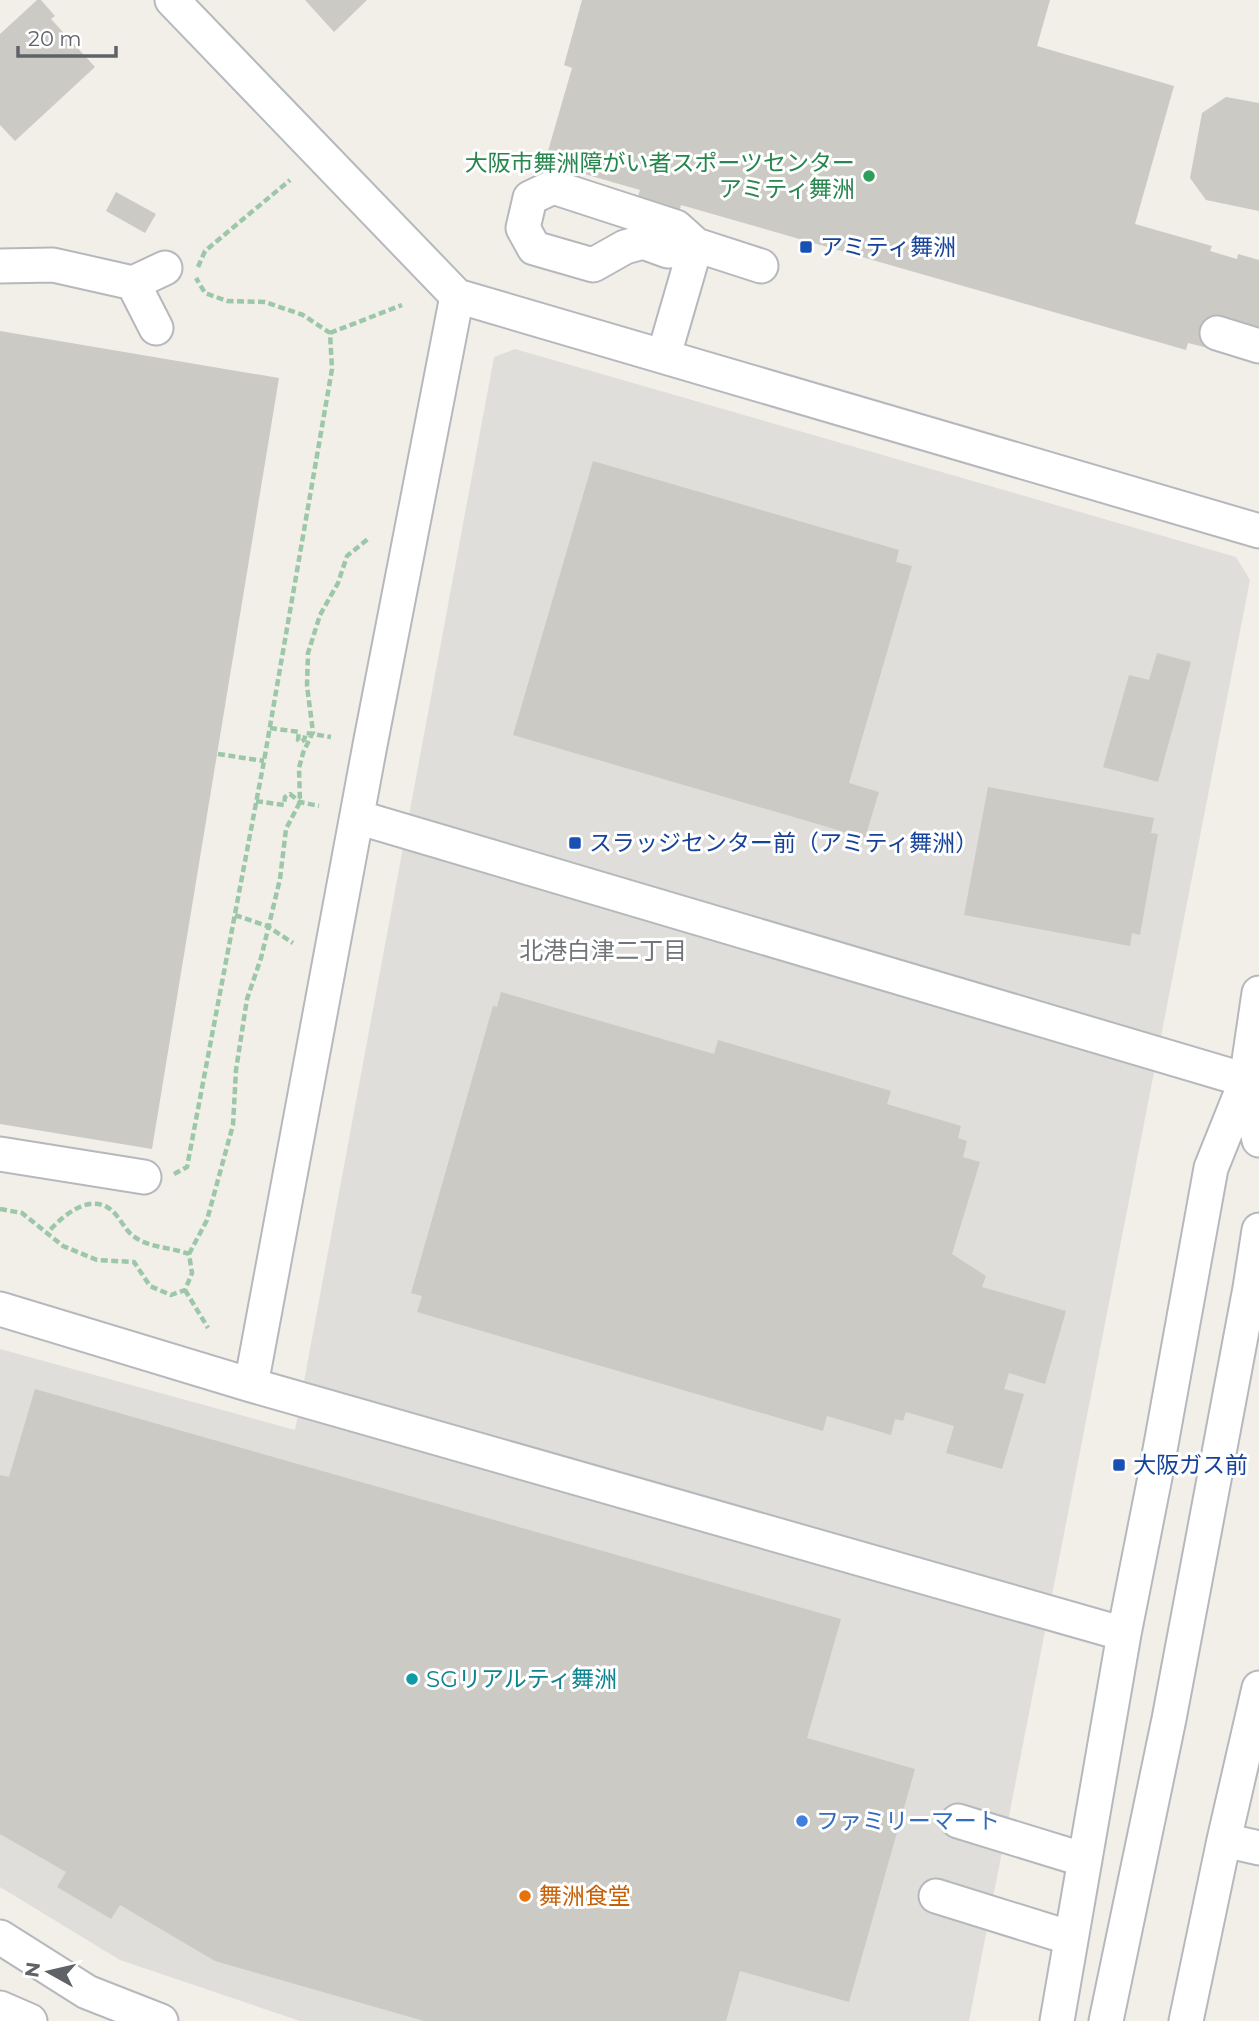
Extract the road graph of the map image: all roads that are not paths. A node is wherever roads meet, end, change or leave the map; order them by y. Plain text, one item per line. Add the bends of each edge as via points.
1 (172, 0) edge
2 (761, 265) dead end
3 (0, 266) edge
4 (164, 268) dead end
5 (133, 284) junction
6 (457, 296) junction
7 (156, 328) dead end
8 (1217, 333) dead end
9 (1259, 346) edge
10 (664, 355) junction
11 (1259, 531) edge
12 (357, 817) junction
13 (1259, 993) edge
14 (1252, 1083) edge
15 (1259, 1140) edge
16 (0, 1154) edge
17 (144, 1177) road end
18 (1259, 1230) edge
19 (0, 1310) edge
20 (251, 1385) junction
21 (1124, 1634) junction
22 (1259, 1688) edge
23 (958, 1821) dead end
24 (1224, 1840) junction
25 (1259, 1848) edge
26 (1085, 1860) junction
27 (936, 1896) dead end
28 (0, 1937) edge
29 (1071, 1938) junction
30 (0, 2008) edge
31 (30, 2021) edge
32 (161, 2021) edge
33 (1057, 2021) edge
34 (1106, 2021) edge
35 (1186, 2021) edge

1 - 6 street
2 - 10 street via 696,245
3 - 5 street via 53,265
4 - 5 street
5 - 7 street
6 - 10 street
6 - 12 street
8 - 9 street
10 - 11 street
12 - 14 street
12 - 20 street
13 - 14 street
14 - 15 street
14 - 21 street via 1211,1168
16 - 17 street
18 - 34 street via 1168,1719
19 - 20 street
20 - 21 street
21 - 26 street
22 - 24 street
23 - 26 street
24 - 25 street
24 - 35 street
26 - 29 street
27 - 29 street
28 - 32 street via 87,1992
29 - 33 street
30 - 31 street

